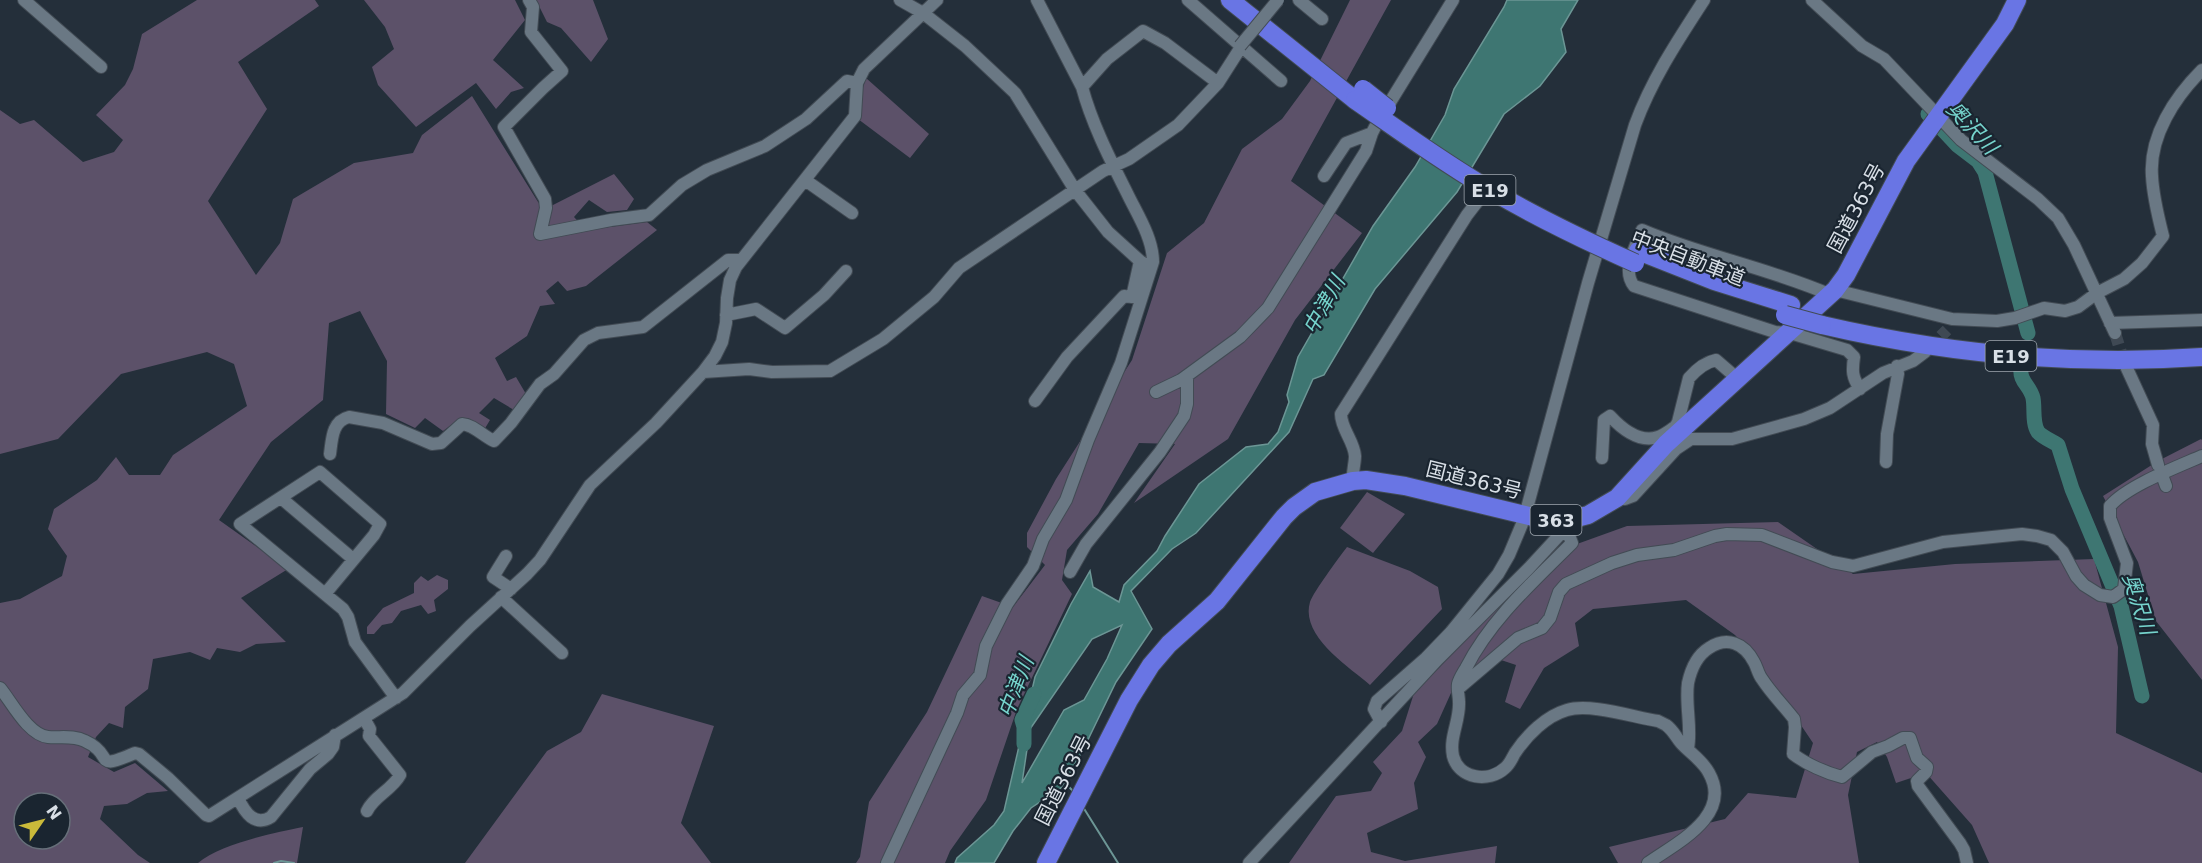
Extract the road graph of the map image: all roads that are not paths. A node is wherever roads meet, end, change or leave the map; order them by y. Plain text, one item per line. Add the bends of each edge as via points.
1 (24, 0) edge
2 (529, 0) edge
3 (900, 0) edge
4 (937, 0) edge
5 (1037, 0) edge
6 (1188, 0) edge
7 (1230, 0) edge
8 (1249, 0) edge
9 (1278, 0) edge
10 (1299, 0) edge
11 (1453, 0) edge
12 (1704, 0) edge
13 (1812, 0) edge
14 (2017, 0) edge
15 (923, 14) junction
16 (1322, 19) dead end
17 (1240, 47) junction
18 (101, 67) dead end
19 (2202, 70) edge
20 (1281, 81) dead end
21 (857, 83) junction
22 (1218, 83) junction
23 (1082, 87) junction
24 (1359, 95) junction
25 (1938, 115) junction
26 (1371, 132) junction
27 (1114, 166) junction
28 (1324, 176) dead end
29 (806, 180) junction
30 (1075, 190) junction
31 (1484, 192) dead end
32 (852, 213) dead end
33 (741, 260) junction
34 (1140, 261) junction
35 (1151, 268) junction
36 (846, 271) dead end
37 (1833, 292) junction
38 (2097, 293) junction
39 (726, 315) junction
40 (1825, 319) junction
41 (2202, 320) edge
42 (1790, 333) junction
43 (2202, 346) edge
44 (1925, 351) tunnel mouth
45 (2202, 357) edge
46 (2124, 362) tunnel mouth
47 (1897, 366) junction
48 (703, 372) junction
49 (1187, 376) junction
50 (1738, 379) junction
51 (1860, 389) junction
52 (1156, 392) dead end
53 (1035, 401) dead end
54 (1677, 430) junction
55 (330, 454) dead end
56 (2202, 456) edge
57 (1602, 458) dead end
58 (1886, 462) dead end
59 (2162, 475) junction
60 (1353, 481) junction
61 (281, 498) junction
62 (1617, 498) junction
63 (1527, 508) dead end
64 (1522, 524) dead end
65 (1565, 524) junction
66 (506, 556) dead end
67 (353, 560) junction
68 (1070, 572) dead end
69 (506, 593) junction
70 (325, 594) junction
71 (562, 653) dead end
72 (0, 688) edge
73 (1458, 689) junction
74 (396, 698) junction
75 (364, 718) junction
76 (1381, 722) junction
77 (335, 735) junction
78 (1688, 748) junction
79 (238, 798) junction
80 (367, 811) dead end
81 (887, 863) edge
82 (1046, 863) edge
83 (1249, 863) edge
84 (1648, 863) edge
85 (1967, 863) edge

1 - 18 street
2 - 21 street via 533,7 531,32 562,71 504,128 545,199 540,234 649,215 682,185 765,146 806,119 847,81
3 - 15 street
4 - 15 street
5 - 23 street
6 - 17 street
7 - 24 highway, 中央自動車道 / E19
8 - 24 highway, 中央自動車道 / E19
9 - 17 street, bridge
10 - 16 street
11 - 26 street
12 - 63 street via 1660,69 1635,125
13 - 25 street via 1862,45 1884,59
14 - 25 highway, 国道363号 / 363 via 2005,24
15 - 21 street via 864,69
15 - 30 street via 965,46 1015,93
17 - 20 street
17 - 22 street
19 - 38 street via 2164,119 2152,165 2154,200 2163,236 2136,270
21 - 29 street via 855,116
22 - 23 street via 1143,31 1107,58
22 - 27 street via 1178,125
23 - 27 street
24 - 40 highway, 中央自動車道 / E19, bridge via 1497,183 1636,257
25 - 37 highway, 国道363号 / 363 via 1906,161 1846,275
25 - 38 street via 1961,140 2058,218
26 - 28 street via 1346,142
26 - 49 street via 1366,151 1268,308 1240,337
27 - 30 street
27 - 35 street via 1147,235 1153,254
29 - 32 street
29 - 33 street
30 - 34 street via 1108,232
30 - 48 street via 959,268 934,297 883,339 830,371
31 - 60 street via 1341,414 1355,457
33 - 39 street via 730,280
33 - 55 street via 729,260 643,327 598,333 584,340 540,384 494,441 462,423 441,443 432,444 383,423 349,417 336,425
34 - 35 street
34 - 53 street via 1132,297 1124,296 1067,357
35 - 81 street via 1121,363 1066,500 986,646 980,675 963,696
36 - 39 street via 784,328 756,309
37 - 38 street via 1949,325 2015,318 2044,308 2065,311
37 - 42 highway, 国道363号 / 363
37 - 42 street via 1642,230 1628,270 1628,279 1634,286 1774,332
38 - 41 street via 2112,328
39 - 48 street via 722,342
40 - 43 highway, 中央自動車道 / E19 via 2026,346
40 - 45 highway, 中央自動車道 / E19 via 1923,345 2027,358 2106,361
42 - 50 highway, 国道363号 / 363
42 - 51 street via 1847,350 1854,357 1851,373
44 - 47 street via 1913,361
46 - 59 street via 2153,425 2152,444
47 - 51 street
47 - 58 street
48 - 69 street via 590,485 540,560
49 - 52 street
49 - 68 street via 1184,416 1086,544
50 - 54 highway, 国道363号 / 363
50 - 54 street via 1716,360 1693,373
51 - 62 street via 1804,419 1732,439 1691,439 1676,449 1633,496
54 - 57 street via 1647,439 1632,434 1610,416 1604,420
54 - 62 highway, 国道363号 / 363
56 - 59 street
59 - 73 street via 2119,497 2110,506 2110,518 2127,563 2124,590 2113,597 2100,595 2084,585 2063,552 2051,540 2037,536 1943,542 1853,566 1762,535 1727,534 1674,550 1637,555 1566,584 1542,628 1518,638
60 - 65 highway, 国道363号 / 363 via 1383,481
60 - 82 highway, 国道363号 / 363 via 1315,492 1294,507 1217,601 1151,665 1129,700
61 - 67 street
61 - 67 street via 320,472 380,524
61 - 70 street via 240,524
62 - 65 highway, 国道363号 / 363
64 - 76 street via 1498,574 1451,632 1377,701 1374,709
65 - 73 street via 1572,543 1508,608 1472,657
65 - 76 street via 1529,568
66 - 69 street via 493,577
67 - 70 street
69 - 71 street
69 - 74 street
70 - 74 street via 343,609 355,642
72 - 79 street via 35,733 83,739 111,763 139,754 206,815 213,815
73 - 78 street via 1460,705 1453,733 1453,756 1459,769 1468,775 1490,776 1501,771 1542,724 1554,715 1574,709 1658,721
74 - 75 street
75 - 77 street
75 - 80 street via 369,736 400,775
76 - 83 street
77 - 79 street
77 - 79 street via 328,754 265,821 251,817
78 - 84 street via 1713,782 1712,808 1697,829
78 - 85 street via 1686,713 1693,666 1708,648 1725,641 1736,643 1794,719 1793,754 1799,759 1842,777 1872,752 1910,738 1917,758 1927,767 1917,781 1918,786 1960,843

